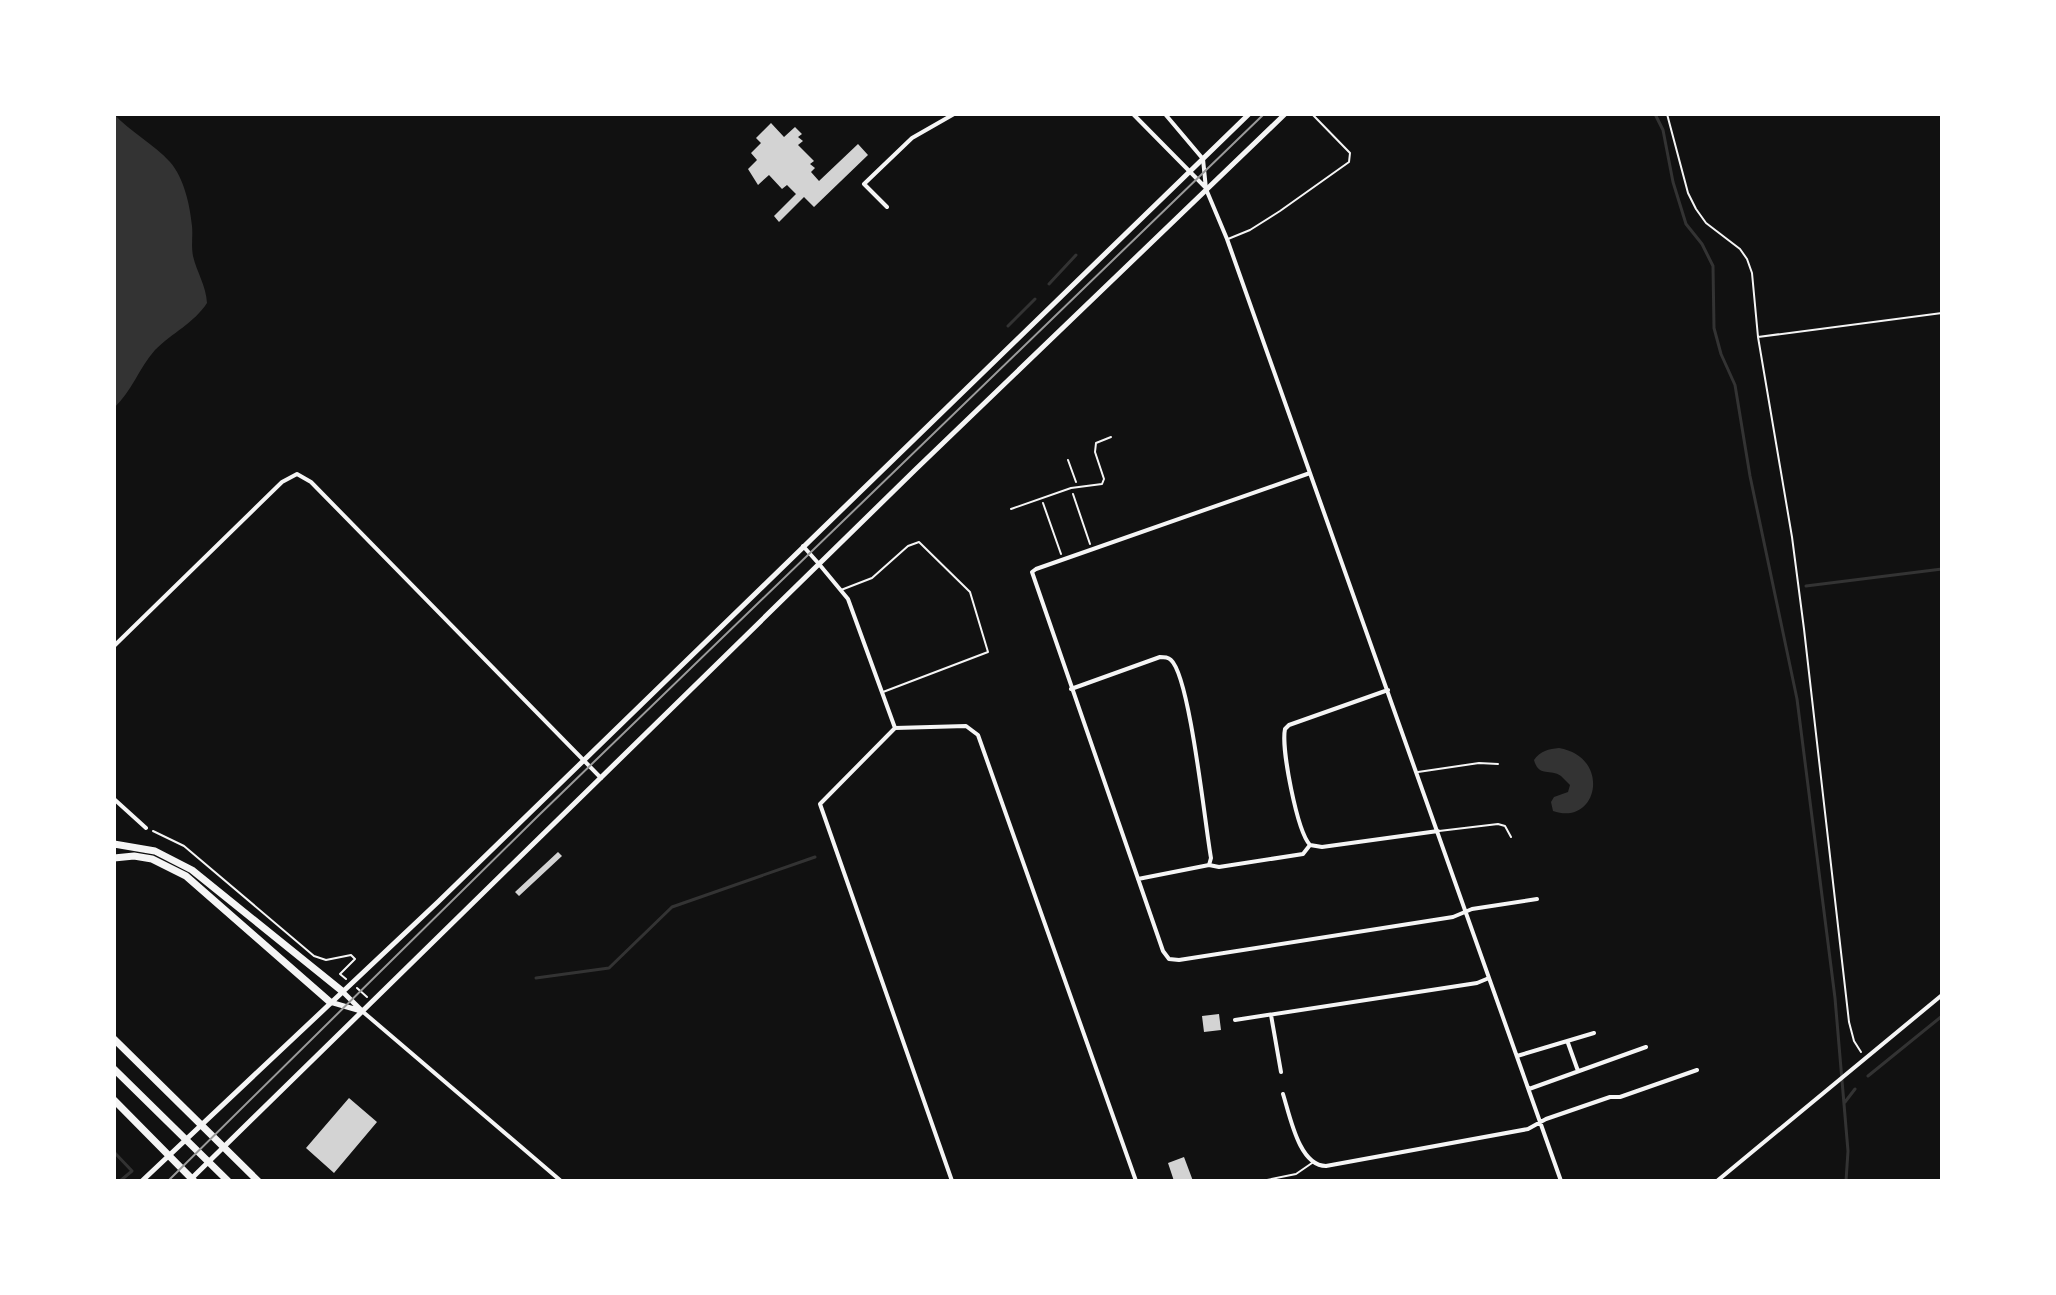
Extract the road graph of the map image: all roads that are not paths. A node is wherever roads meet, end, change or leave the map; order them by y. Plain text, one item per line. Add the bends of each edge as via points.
1 (954, 114) edge
2 (1133, 114) edge
3 (1165, 114) edge
4 (1249, 114) edge
5 (1285, 114) edge
6 (1312, 114) edge
7 (1203, 159) junction
8 (1189, 172) junction
9 (1206, 189) junction
10 (887, 207) dead end
11 (1227, 239) junction
12 (1111, 437) dead end
13 (1310, 473) junction
14 (1011, 509) dead end
15 (803, 546) junction
16 (819, 564) junction
17 (841, 590) junction
18 (114, 646) edge
19 (1071, 689) junction
20 (1388, 690) junction
21 (882, 692) junction
22 (895, 728) junction
23 (582, 761) junction
24 (1498, 764) dead end
25 (1417, 773) junction
26 (601, 778) junction
27 (114, 799) edge
28 (146, 828) road end
29 (1438, 831) junction
30 (1511, 837) dead end
31 (114, 844) edge
32 (1310, 845) junction
33 (114, 858) edge
34 (1209, 865) junction
35 (1138, 879) junction
36 (1537, 899) dead end
37 (1466, 911) junction
38 (1489, 978) junction
39 (342, 991) junction
40 (1942, 995) edge
41 (330, 1002) junction
42 (362, 1011) junction
43 (1271, 1015) junction
44 (1235, 1020) dead end
45 (1594, 1033) dead end
46 (114, 1039) edge
47 (1567, 1042) junction
48 (1646, 1047) dead end
49 (1517, 1056) junction
50 (114, 1069) edge
51 (1697, 1070) dead end
52 (1578, 1071) junction
53 (1281, 1072) dead end
54 (1529, 1089) junction
55 (1283, 1094) dead end
56 (114, 1100) edge
57 (1540, 1122) junction
58 (1312, 1163) junction
59 (142, 1181) edge
60 (192, 1181) edge
61 (228, 1181) edge
62 (258, 1181) edge
63 (561, 1181) edge
64 (952, 1181) edge
65 (1136, 1181) edge
66 (1262, 1181) edge
67 (1561, 1181) edge
68 (1717, 1181) edge

1 - 10 street via 912,138 864,184
2 - 8 street
3 - 7 street
4 - 7 main road
5 - 9 main road
6 - 11 lane via 1350,153 1349,162 1250,230
7 - 8 main road
7 - 9 street
8 - 9 street
8 - 15 main road
9 - 11 street
9 - 16 main road
11 - 13 street
12 - 14 lane via 1096,443 1102,484 1071,488
13 - 19 street via 1032,572
13 - 20 street
15 - 16 street
15 - 23 main road
16 - 17 street
16 - 26 main road
17 - 21 street
17 - 21 lane via 872,578 919,542 970,592 988,652
18 - 23 street via 282,482 297,474 311,482
19 - 34 street via 1160,657 1174,662 1185,694
19 - 35 street
20 - 25 street
20 - 32 street via 1285,729 1296,808
21 - 22 street
22 - 64 street via 820,804
22 - 65 street via 966,726 978,735
23 - 26 street
23 - 39 main road
24 - 25 lane
25 - 29 street
26 - 42 main road
27 - 28 street
29 - 30 lane via 1498,824
29 - 32 street
29 - 37 street
31 - 39 highway via 155,851 192,870
32 - 34 street via 1303,854
33 - 41 highway via 152,859 186,876
34 - 35 street
35 - 37 street via 1163,951 1169,959 1179,960
36 - 37 street
37 - 38 street
38 - 43 street
38 - 49 street
39 - 41 main road
39 - 42 main road
40 - 68 street
41 - 42 main road
41 - 59 main road
42 - 60 main road
42 - 63 street
43 - 44 street
43 - 53 street
45 - 47 street
46 - 62 highway
47 - 49 street
47 - 52 street
48 - 52 street
49 - 54 street
50 - 61 highway
51 - 57 street
52 - 54 street
54 - 57 street
55 - 58 street
56 - 60 highway
57 - 58 street via 1528,1129 1342,1164
57 - 67 street
58 - 66 lane via 1296,1174

